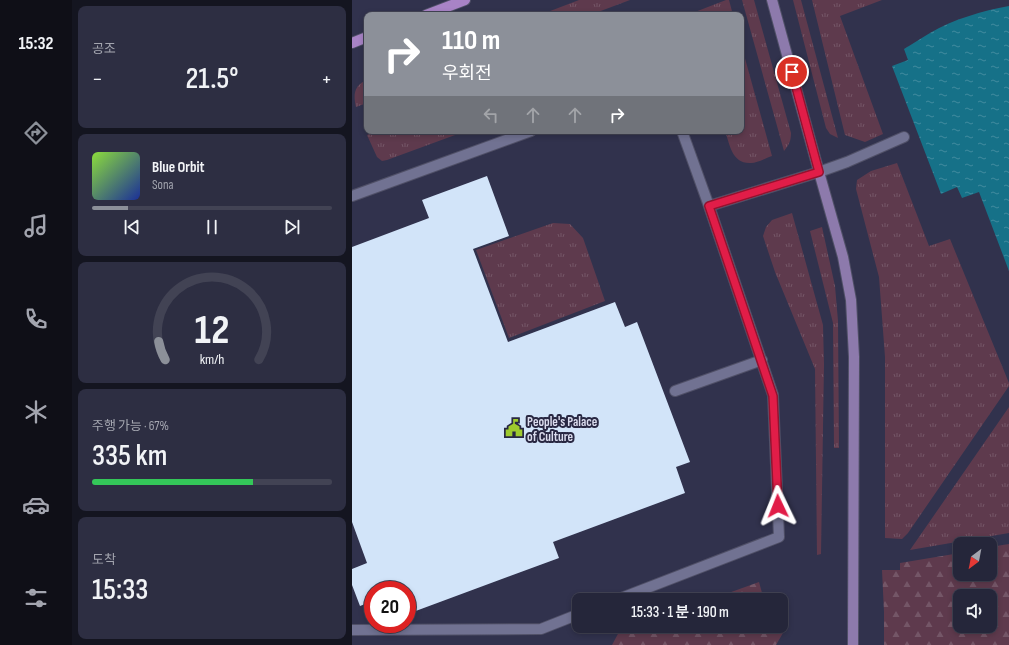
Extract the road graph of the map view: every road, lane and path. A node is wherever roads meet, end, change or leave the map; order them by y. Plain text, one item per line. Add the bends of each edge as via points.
1 (465, 0) edge
2 (772, 0) edge
3 (434, 12) edge
4 (364, 38) edge
5 (352, 43) edge
6 (523, 134) edge
7 (683, 134) edge
8 (904, 138) dead end
9 (819, 172) junction
10 (352, 196) edge
11 (709, 206) junction
12 (762, 360) junction
13 (676, 391) dead end
14 (634, 593) edge
15 (572, 617) edge
16 (352, 630) edge
17 (853, 645) edge

1 - 3 main road
2 - 9 street
4 - 5 main road
6 - 10 lane
7 - 11 lane
8 - 9 lane
9 - 11 lane
9 - 17 street via 843,257 851,300 854,357
11 - 12 lane
12 - 13 lane
12 - 14 lane via 773,396 779,537
15 - 16 lane via 541,628

